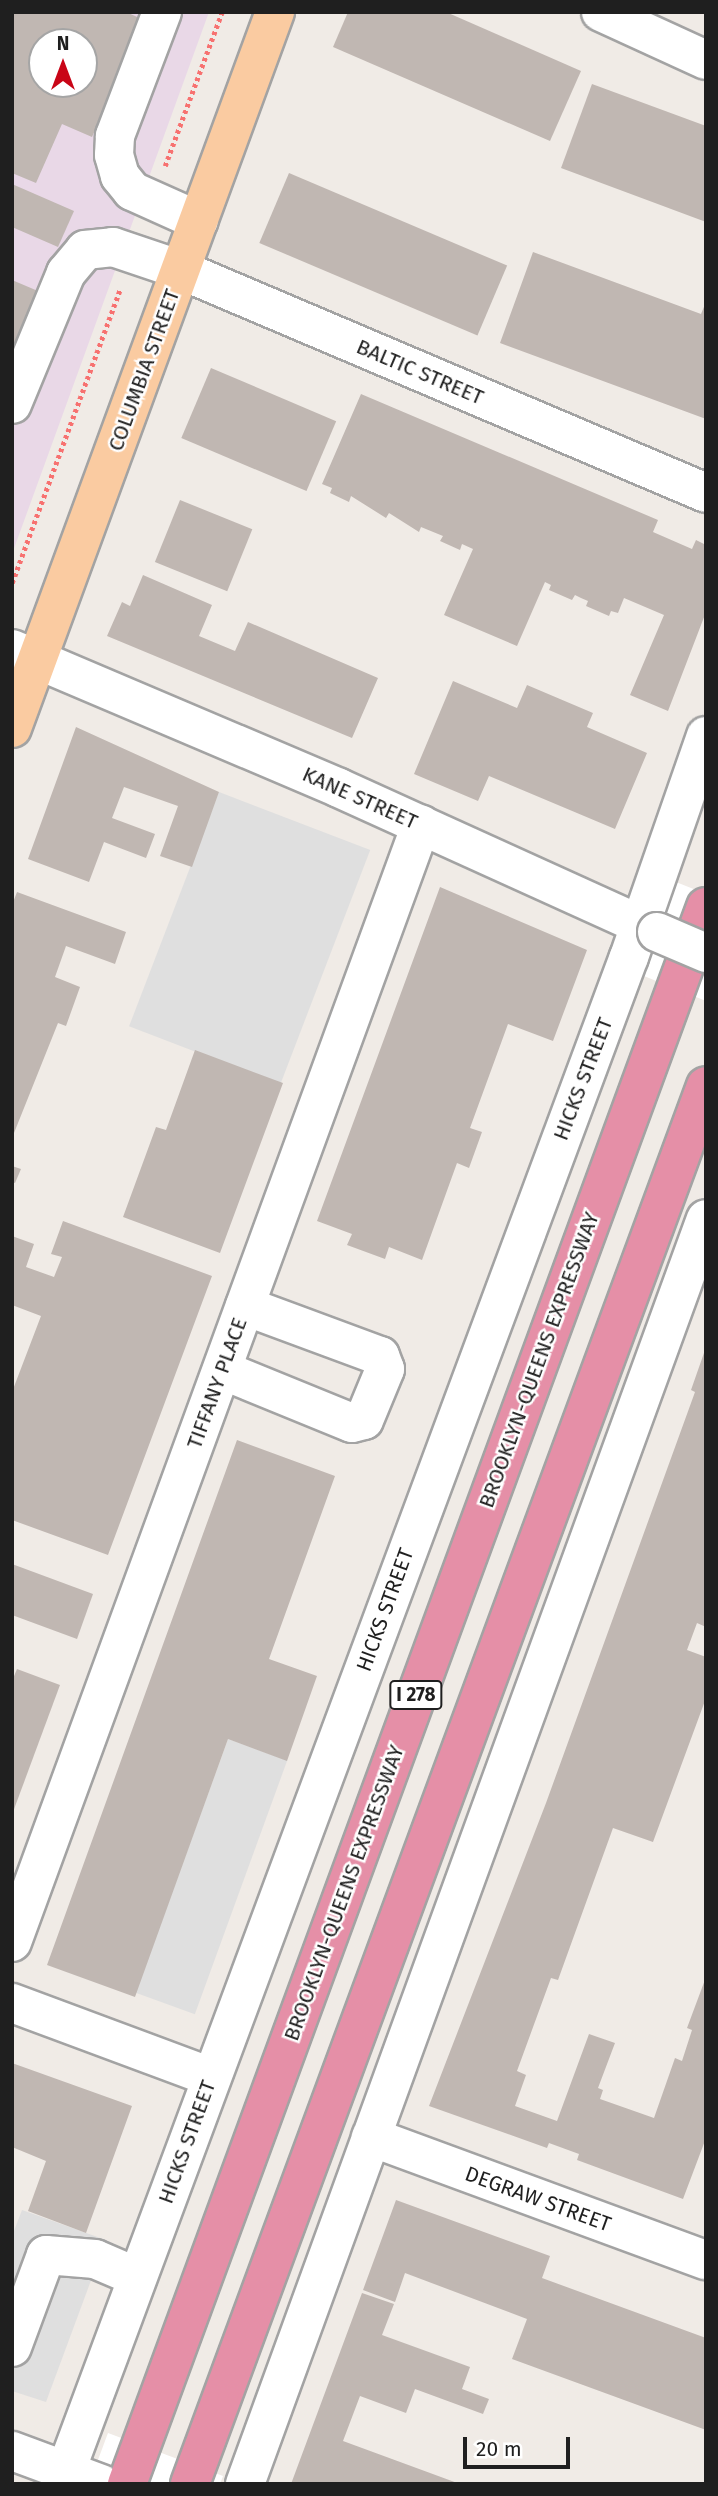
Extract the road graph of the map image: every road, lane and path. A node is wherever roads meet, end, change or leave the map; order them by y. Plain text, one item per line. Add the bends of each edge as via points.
1 (162, 12) edge
2 (222, 12) edge
3 (275, 12) edge
4 (601, 12) edge
5 (706, 60) edge
6 (163, 173) dead end
7 (199, 221) junction
8 (129, 267) junction
9 (181, 270) junction
10 (12, 404) edge
11 (706, 493) edge
12 (12, 583) edge
13 (25, 654) edge
14 (12, 728) edge
15 (706, 736) edge
16 (421, 825) junction
17 (706, 907) edge
18 (648, 928) junction
19 (706, 953) edge
20 (706, 1086) edge
21 (706, 1219) edge
22 (245, 1306) junction
23 (222, 1370) junction
24 (12, 1942) edge
25 (12, 2003) edge
26 (211, 2077) junction
27 (371, 2137) junction
28 (706, 2260) edge
29 (137, 2277) junction
30 (12, 2347) edge
31 (12, 2451) edge
32 (89, 2480) edge
33 (190, 2484) edge
34 (245, 2484) edge

1 - 7 street via 115,136 114,155 120,176 132,191
2 - 6 path
3 - 7 main road, COLUMBIA STREET
4 - 5 street
7 - 9 main road, COLUMBIA STREET
8 - 9 street, BALTIC STREET
8 - 10 street, BALTIC STREET via 93,247 72,263 60,282
8 - 12 path
9 - 11 street, BALTIC STREET
9 - 13 main road, COLUMBIA STREET
13 - 14 main road, COLUMBIA STREET
13 - 16 street, KANE STREET
15 - 18 street, HICKS STREET
16 - 18 street, KANE STREET
16 - 22 street, TIFFANY PLACE
17 - 32 highway, BROOKLYN-QUEENS EXPRESSWAY / I 278
18 - 19 street, KANE STREET, bridge
18 - 26 street, HICKS STREET
20 - 33 highway, I 278
21 - 27 street
22 - 23 street, TIFFANY PLACE
22 - 23 street via 380,1356 385,1369 364,1420 352,1423
23 - 24 street, TIFFANY PLACE
25 - 26 street
26 - 29 street, HICKS STREET
27 - 28 street, DEGRAW STREET
27 - 34 street
29 - 30 street via 95,2259 46,2255
29 - 32 street, HICKS STREET
31 - 32 street

